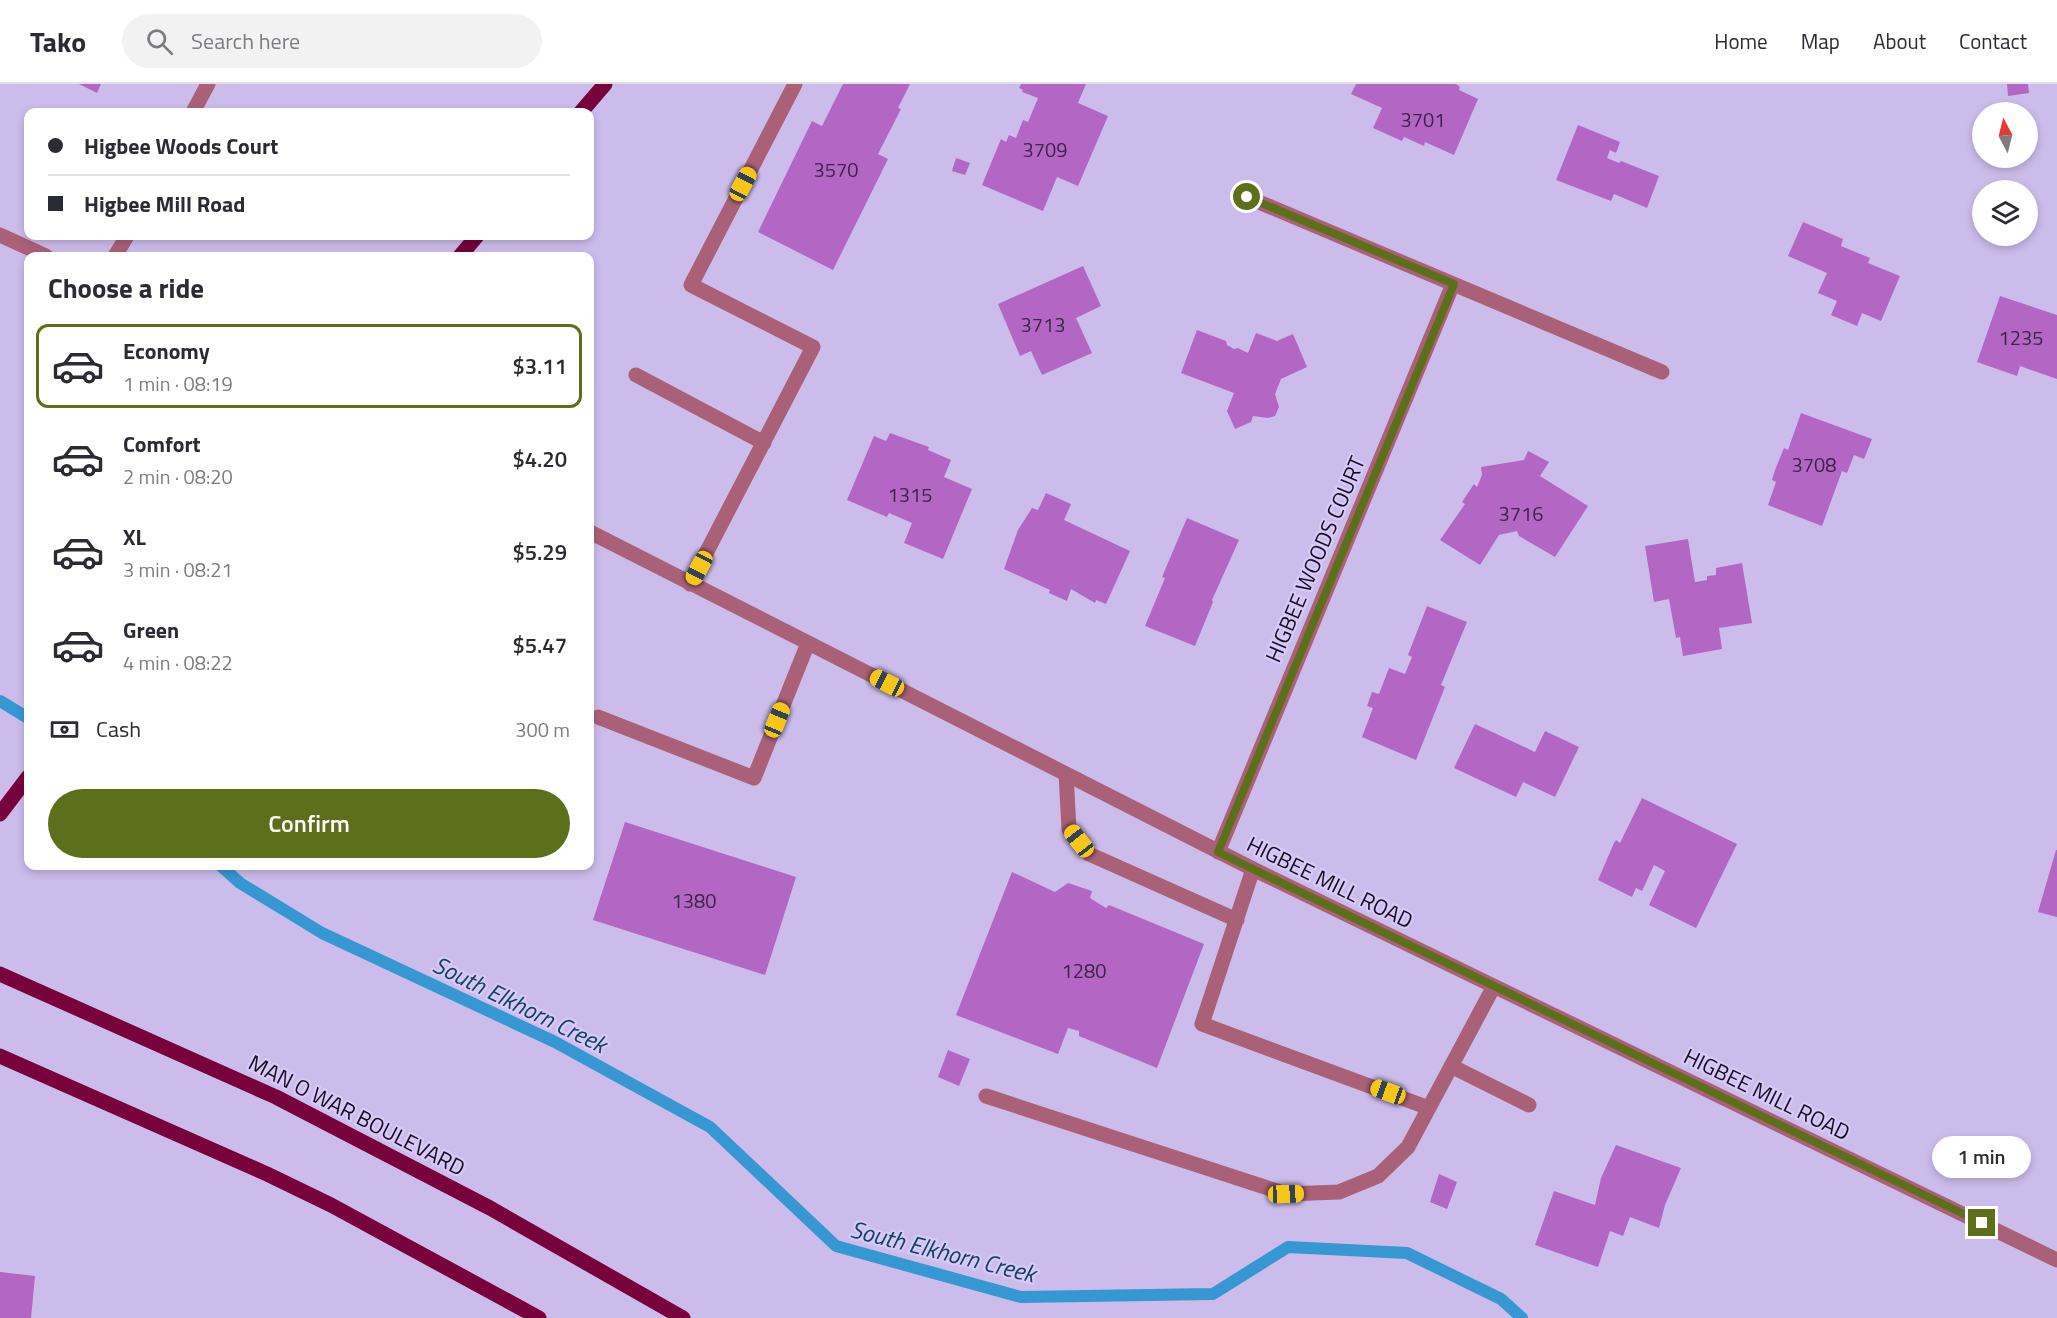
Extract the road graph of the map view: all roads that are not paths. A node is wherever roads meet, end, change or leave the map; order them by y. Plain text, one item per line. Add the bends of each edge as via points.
1 (208, 84) edge
2 (605, 84) edge
3 (795, 84) edge
4 (195, 108) edge
5 (584, 108) edge
6 (1247, 197) dead end
7 (0, 235) edge
8 (474, 240) edge
9 (37, 252) edge
10 (463, 252) edge
11 (1454, 284) junction
12 (1662, 372) dead end
13 (636, 375) dead end
14 (764, 443) junction
15 (594, 534) edge
16 (690, 584) junction
17 (808, 643) junction
18 (598, 717) dead end
19 (1066, 774) junction
20 (24, 783) edge
21 (0, 814) edge
22 (1218, 852) junction
23 (1253, 869) junction
24 (1236, 920) junction
25 (0, 974) edge
26 (1494, 986) junction
27 (0, 1056) edge
28 (1451, 1066) junction
29 (986, 1096) dead end
30 (1529, 1105) dead end
31 (1429, 1108) junction
32 (2057, 1260) edge
33 (539, 1318) edge
34 (683, 1318) edge

1 - 4 street
2 - 5 main road
3 - 14 street via 691,285 813,347
6 - 11 street
7 - 9 street
8 - 10 main road
11 - 12 street
11 - 22 street, HIGBEE WOODS COURT
13 - 14 street
14 - 16 street
15 - 16 street, HIGBEE MILL ROAD
16 - 17 street, HIGBEE MILL ROAD
17 - 18 street via 754,778
17 - 19 street, HIGBEE MILL ROAD
19 - 22 street, HIGBEE MILL ROAD
19 - 24 street via 1069,829 1089,854
20 - 21 main road
22 - 23 street, HIGBEE MILL ROAD
23 - 24 street
23 - 26 street, HIGBEE MILL ROAD
24 - 31 street via 1202,1024
25 - 34 main road, MAN O WAR BOULEVARD via 276,1097 490,1208
26 - 28 street
26 - 32 street, HIGBEE MILL ROAD
27 - 33 main road via 331,1204
28 - 30 street
28 - 31 street
29 - 31 street via 1286,1194 1339,1192 1378,1176 1408,1147

